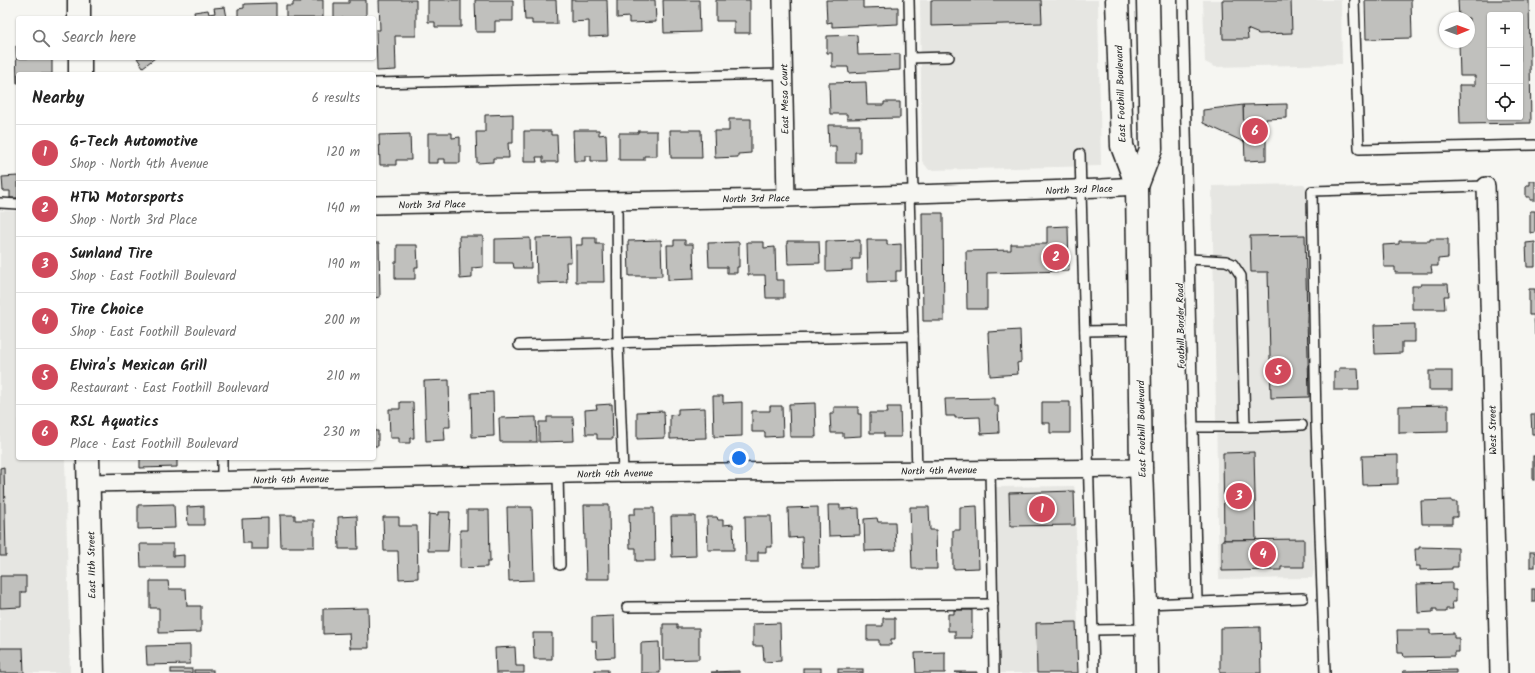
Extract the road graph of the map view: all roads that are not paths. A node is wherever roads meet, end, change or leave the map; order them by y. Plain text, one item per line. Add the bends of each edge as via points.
1 (78, 0) edge
2 (782, 0) edge
3 (909, 0) edge
4 (1118, 0) edge
5 (1148, 0) edge
6 (1183, 0) edge
7 (1354, 0) edge
8 (79, 16) edge
9 (948, 57) dead end
10 (910, 58) junction
11 (80, 60) edge
12 (80, 72) edge
13 (783, 74) junction
14 (376, 83) edge
15 (1535, 145) edge
16 (1080, 154) dead end
17 (1137, 186) junction
18 (1486, 186) joint
19 (1081, 189) junction
20 (911, 194) junction
21 (786, 198) junction
22 (617, 200) junction
23 (0, 203) edge
24 (16, 204) edge
25 (376, 205) edge
26 (1189, 260) junction
27 (1140, 330) junction
28 (1085, 331) junction
29 (913, 336) junction
30 (618, 343) junction
31 (519, 345) dead end
32 (1302, 424) dead end
33 (1193, 427) junction
34 (1245, 427) junction
35 (88, 460) edge
36 (222, 460) edge
37 (1089, 468) junction
38 (1141, 468) junction
39 (990, 469) junction
40 (918, 470) junction
41 (622, 473) junction
42 (558, 474) junction
43 (222, 480) junction
44 (89, 483) junction
45 (560, 565) dead end
46 (1303, 598) dead end
47 (1197, 601) junction
48 (993, 604) junction
49 (1146, 604) junction
50 (627, 607) dead end
51 (1147, 628) junction
52 (1094, 630) junction
53 (93, 673) edge
54 (994, 673) edge
55 (1094, 673) edge
56 (1147, 673) edge
57 (1325, 673) edge
58 (1498, 673) edge

1 - 8 main road
2 - 13 street, East Mesa Court
3 - 10 lane
4 - 17 main road, East Foothill Boulevard via 1122,146
5 - 17 main road, East Foothill Boulevard via 1151,150
6 - 26 lane, Foothill Border Road
7 - 15 lane via 1359,148
9 - 10 lane
10 - 20 lane
11 - 12 main road
13 - 14 lane
13 - 21 street, East Mesa Court
16 - 19 lane
17 - 19 street, North 3rd Place
17 - 27 main road, East Foothill Boulevard
18 - 57 lane via 1312,191 1316,431
18 - 58 street, West Street
19 - 20 street, North 3rd Place
19 - 28 lane
20 - 21 street, North 3rd Place
20 - 29 lane
21 - 22 street, North 3rd Place
22 - 25 street, North 3rd Place
22 - 30 lane
23 - 24 lane
26 - 33 lane, Foothill Border Road
26 - 34 lane via 1226,261 1233,264 1241,276
27 - 28 lane
27 - 38 main road, East Foothill Boulevard
28 - 37 lane
29 - 30 lane
29 - 40 lane
30 - 31 lane
30 - 41 lane
32 - 34 lane
33 - 34 lane
33 - 47 lane, Foothill Border Road
35 - 44 main road, East 11th Street
36 - 43 lane
37 - 38 street, North 4th Avenue
37 - 39 street, North 4th Avenue
37 - 52 lane
38 - 49 main road, East Foothill Boulevard
39 - 40 street, North 4th Avenue
39 - 48 lane
40 - 41 street, North 4th Avenue
41 - 42 street, North 4th Avenue
42 - 43 street, North 4th Avenue
42 - 45 lane
43 - 44 street, North 4th Avenue
44 - 53 main road, East 11th Street
46 - 47 lane
47 - 49 lane
48 - 50 lane
48 - 54 lane
49 - 51 main road, East Foothill Boulevard
51 - 52 lane
51 - 56 main road, East Foothill Boulevard
52 - 55 lane

